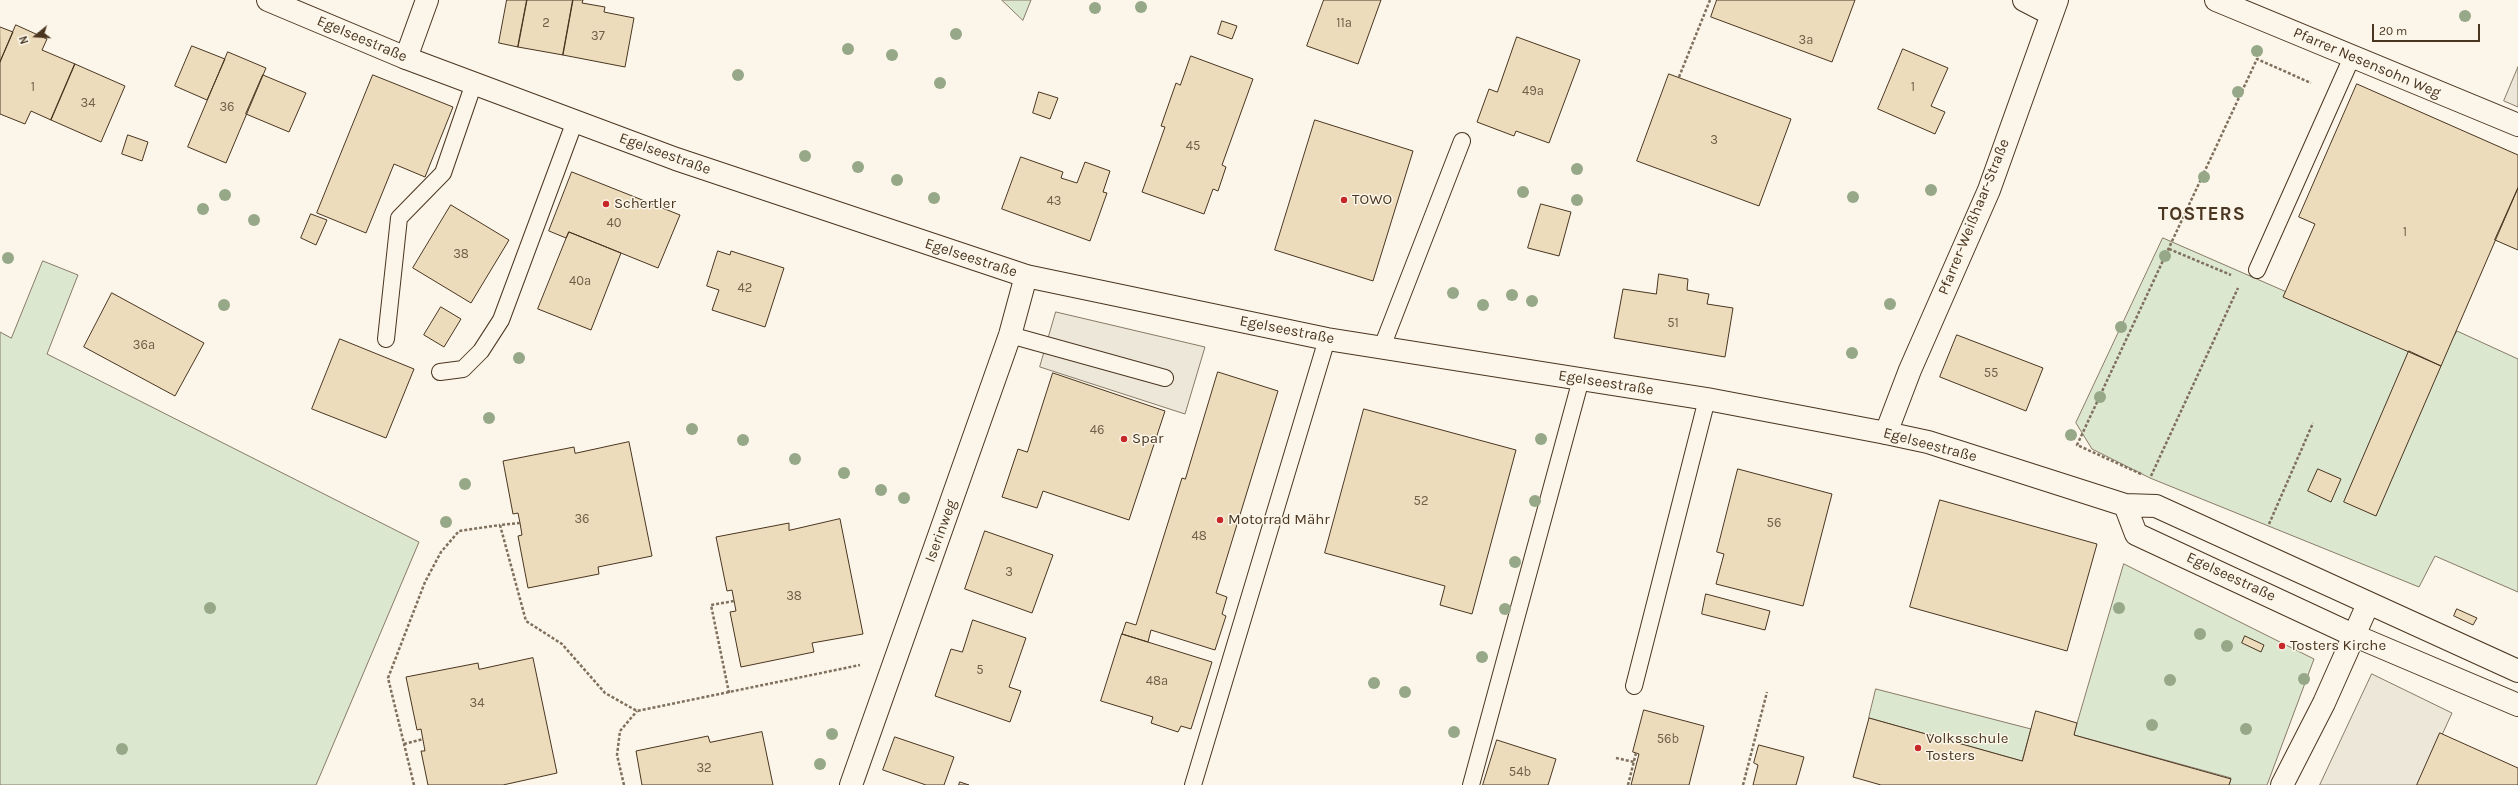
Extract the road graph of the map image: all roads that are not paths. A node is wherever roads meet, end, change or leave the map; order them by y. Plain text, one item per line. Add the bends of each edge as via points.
1 (268, 0) edge
2 (427, 0) edge
3 (2024, 0) edge
4 (2216, 0) edge
5 (2054, 7) edge
6 (2352, 57) junction
7 (406, 58) junction
8 (474, 83) junction
9 (575, 121) junction
10 (2518, 125) edge
11 (1462, 141) dead end
12 (2257, 270) road end
13 (1026, 276) junction
14 (1010, 335) junction
15 (386, 339) dead end
16 (1327, 339) junction
17 (1382, 347) junction
18 (440, 372) dead end
19 (1165, 378) dead end
20 (1580, 379) junction
21 (1707, 400) junction
22 (1886, 433) junction
23 (2125, 505) junction
24 (2368, 604) junction
25 (2353, 635) junction
26 (2518, 671) edge
27 (1634, 686) dead end
28 (2518, 705) edge
29 (851, 785) edge
30 (1193, 785) edge
31 (1471, 785) edge
32 (2282, 785) edge

1 - 7 main road, Egelseestraße
2 - 7 main road
3 - 5 main road
4 - 6 main road, Pfarrer Nesensohn Weg
5 - 22 main road, Pfarrer-Weißhaar-Straße via 1988,190 1910,370
6 - 10 main road, Pfarrer Nesensohn Weg
6 - 12 lane
7 - 8 main road, Egelseestraße
8 - 9 main road, Egelseestraße
8 - 15 lane via 443,173 399,218
9 - 13 main road, Egelseestraße via 712,172
9 - 18 lane via 501,320 481,350 463,369
11 - 17 lane
13 - 14 main road, Iserinweg
13 - 16 main road, Egelseestraße
14 - 19 lane
14 - 29 main road, Iserinweg
16 - 17 main road, Egelseestraße
16 - 30 lane
17 - 20 main road, Egelseestraße
20 - 21 main road, Egelseestraße
20 - 31 lane
21 - 22 main road, Egelseestraße
21 - 27 lane
22 - 23 main road, Egelseestraße via 1928,442
23 - 24 main road, Egelseestraße via 2156,506
23 - 25 main road, Egelseestraße via 2136,534
24 - 25 main road
24 - 26 main road, Egelseestraße
25 - 28 main road, Egelseestraße
25 - 32 main road via 2324,703

